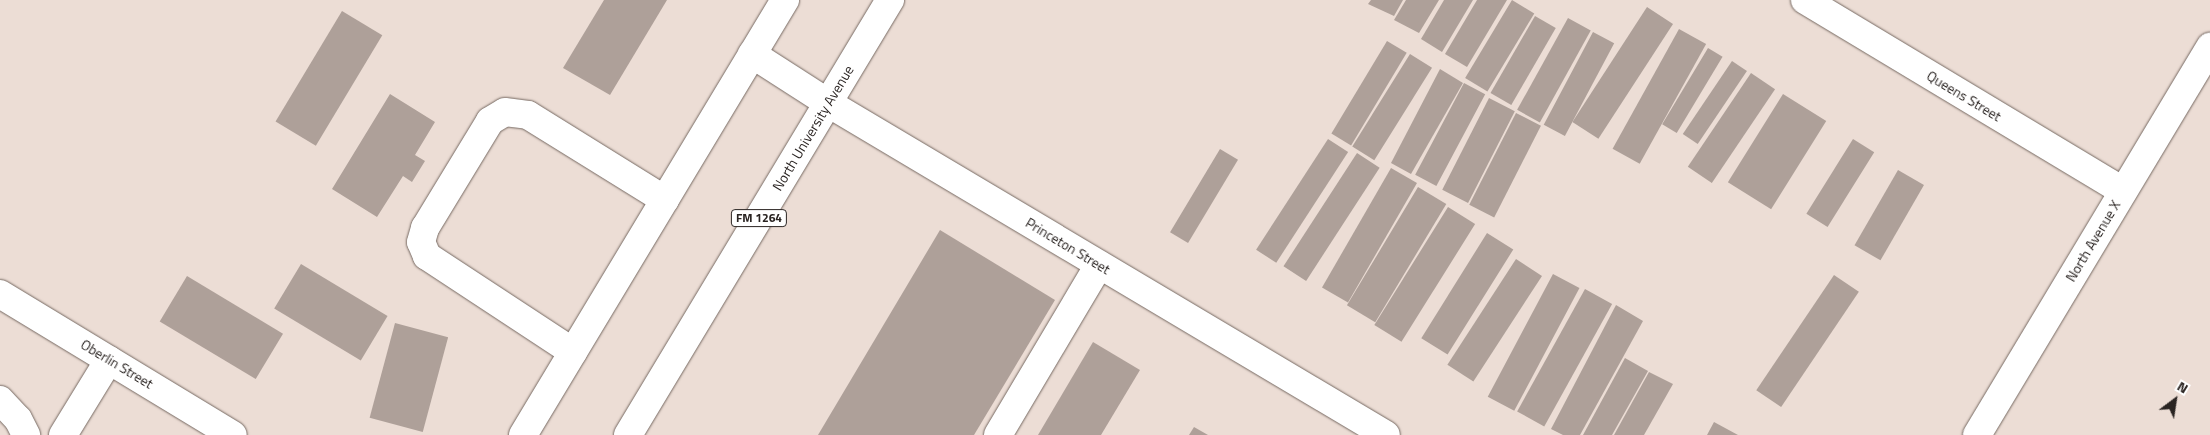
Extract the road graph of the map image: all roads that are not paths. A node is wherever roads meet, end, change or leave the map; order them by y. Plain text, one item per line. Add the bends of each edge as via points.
1 (785, 0) edge
2 (890, 0) edge
3 (1805, 0) edge
4 (2210, 48) edge
5 (752, 54) junction
6 (828, 103) junction
7 (2123, 192) junction
8 (666, 200) junction
9 (1099, 264) junction
10 (0, 294) edge
11 (573, 352) junction
12 (109, 360) junction
13 (0, 400) edge
14 (26, 435) edge
15 (63, 435) edge
16 (233, 435) edge
17 (523, 435) edge
18 (628, 435) edge
19 (998, 435) edge
20 (1386, 435) edge
21 (1977, 435) edge

1 - 5 street
2 - 6 street, North University Avenue / FM 1264
3 - 7 street, Queens Street
4 - 7 street, North Avenue X
5 - 6 street, Princeton Street
5 - 8 street
6 - 9 street, Princeton Street
6 - 18 street, North University Avenue / FM 1264
7 - 21 street, North Avenue X
8 - 11 street
8 - 11 street via 528,115 505,112 490,121 485,129 425,228 421,242 427,256
9 - 19 street
9 - 20 street, Princeton Street
10 - 12 street, Oberlin Street
11 - 17 street
12 - 15 street
12 - 16 street, Oberlin Street
13 - 14 street via 18,419

